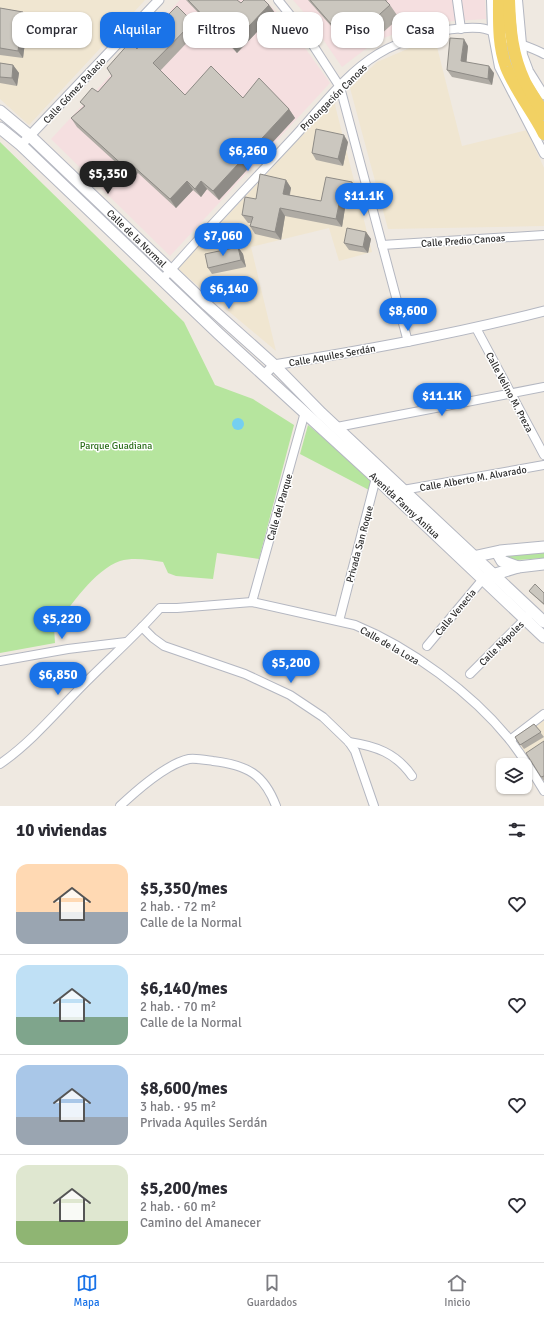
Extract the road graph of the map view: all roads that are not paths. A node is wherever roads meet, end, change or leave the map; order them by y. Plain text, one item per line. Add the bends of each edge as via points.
1 (159, 0) edge
2 (278, 0) edge
3 (457, 0) edge
4 (491, 0) edge
5 (498, 0) edge
6 (509, 0) edge
7 (518, 0) edge
8 (461, 29) junction
9 (496, 33) junction
10 (516, 42) junction
11 (544, 54) edge
12 (511, 77) junction
13 (340, 87) junction
14 (544, 95) edge
15 (516, 101) junction
16 (0, 111) edge
17 (544, 114) edge
18 (0, 128) edge
19 (544, 134) edge
20 (30, 136) junction
21 (21, 145) junction
22 (544, 154) edge
23 (544, 235) edge
24 (382, 245) junction
25 (170, 270) junction
26 (162, 280) junction
27 (544, 311) edge
28 (476, 328) junction
29 (408, 342) junction
30 (274, 365) junction
31 (264, 375) junction
32 (544, 388) edge
33 (512, 393) junction
34 (305, 412) junction
35 (321, 414) junction
36 (337, 427) junction
37 (544, 455) edge
38 (544, 465) edge
39 (378, 473) junction
40 (403, 490) junction
41 (544, 547) edge
42 (499, 553) junction
43 (468, 558) junction
44 (544, 564) edge
45 (518, 567) junction
46 (488, 574) junction
47 (252, 602) junction
48 (529, 615) junction
49 (339, 620) junction
50 (544, 622) edge
51 (142, 627) junction
52 (544, 637) edge
53 (126, 642) junction
54 (427, 646) dead end
55 (0, 661) edge
56 (470, 674) dead end
57 (544, 714) edge
58 (510, 740) junction
59 (349, 742) junction
60 (0, 764) edge
61 (412, 776) dead end
62 (544, 791) edge
63 (120, 806) edge
64 (276, 806) edge
65 (374, 806) edge

1 - 20 street, Calle Gómez Palacio
2 - 13 street via 307,36
3 - 8 street
4 - 9 street
5 - 9 main road
6 - 10 main road
7 - 10 street
8 - 9 street, Prolongación Canoas via 480,28
8 - 13 street, Prolongación Canoas via 426,35 378,54
9 - 10 street
9 - 12 main road
9 - 15 street via 499,67
10 - 11 street
10 - 14 street
10 - 17 main road via 514,54 525,82
12 - 15 main road
12 - 19 main road
13 - 24 street
13 - 25 street, Prolongación Canoas
15 - 22 street
16 - 20 main road, Calle de la Normal
18 - 21 main road, Calle de la Normal
20 - 21 street, Calle Gómez Palacio
20 - 25 main road, Calle de la Normal
21 - 26 main road, Calle de la Normal
23 - 24 street, Calle Predio Canoas
24 - 29 street
25 - 26 street, Prolongación Canoas
25 - 30 main road, Calle de la Normal
26 - 31 main road, Calle de la Normal
27 - 28 street, Calle Aquiles Serdán
28 - 29 street, Calle Aquiles Serdán
28 - 33 street, Calle Velino M. Preza
29 - 30 street, Calle Aquiles Serdán
30 - 31 street, Calle Aquiles Serdán
30 - 35 main road, Avenida Fanny Anitua
31 - 34 main road, Avenida Fanny Anitua
32 - 33 street
33 - 36 street
33 - 37 street, Calle Velino M. Preza
34 - 35 main road via 314,410
34 - 39 main road, Avenida Fanny Anitua
34 - 47 street, Calle del Parque
35 - 36 main road, Avenida Fanny Anitua
36 - 39 main road, Avenida Fanny Anitua
38 - 40 street, Calle Alberto M. Alvarado
39 - 40 main road, Avenida Fanny Anitua
39 - 43 main road, Avenida Fanny Anitua
39 - 49 street, Privada San Roque
40 - 43 main road, Avenida Fanny Anitua
41 - 42 main road
42 - 43 main road
42 - 45 main road via 502,561
42 - 46 main road
43 - 46 main road, Avenida Fanny Anitua
44 - 45 main road
45 - 46 main road
46 - 48 main road, Avenida Fanny Anitua
46 - 54 street, Calle Venecia
47 - 49 street, Calle de la Loza
47 - 51 street, Calle de la Loza via 160,608
48 - 50 main road, Avenida Fanny Anitua
48 - 52 main road, Avenida Fanny Anitua
48 - 56 street, Calle Nápoles
49 - 58 street, Calle de la Loza via 368,630 434,671 474,703
51 - 53 street
51 - 59 street via 164,646 245,674 290,695 322,717
53 - 55 street
53 - 60 street via 31,739
57 - 58 street
58 - 62 street, Calle de la Loza
59 - 61 street via 365,744 386,752 404,764
59 - 65 street via 359,762
63 - 64 street via 158,775 189,759 226,763 253,772 266,783

